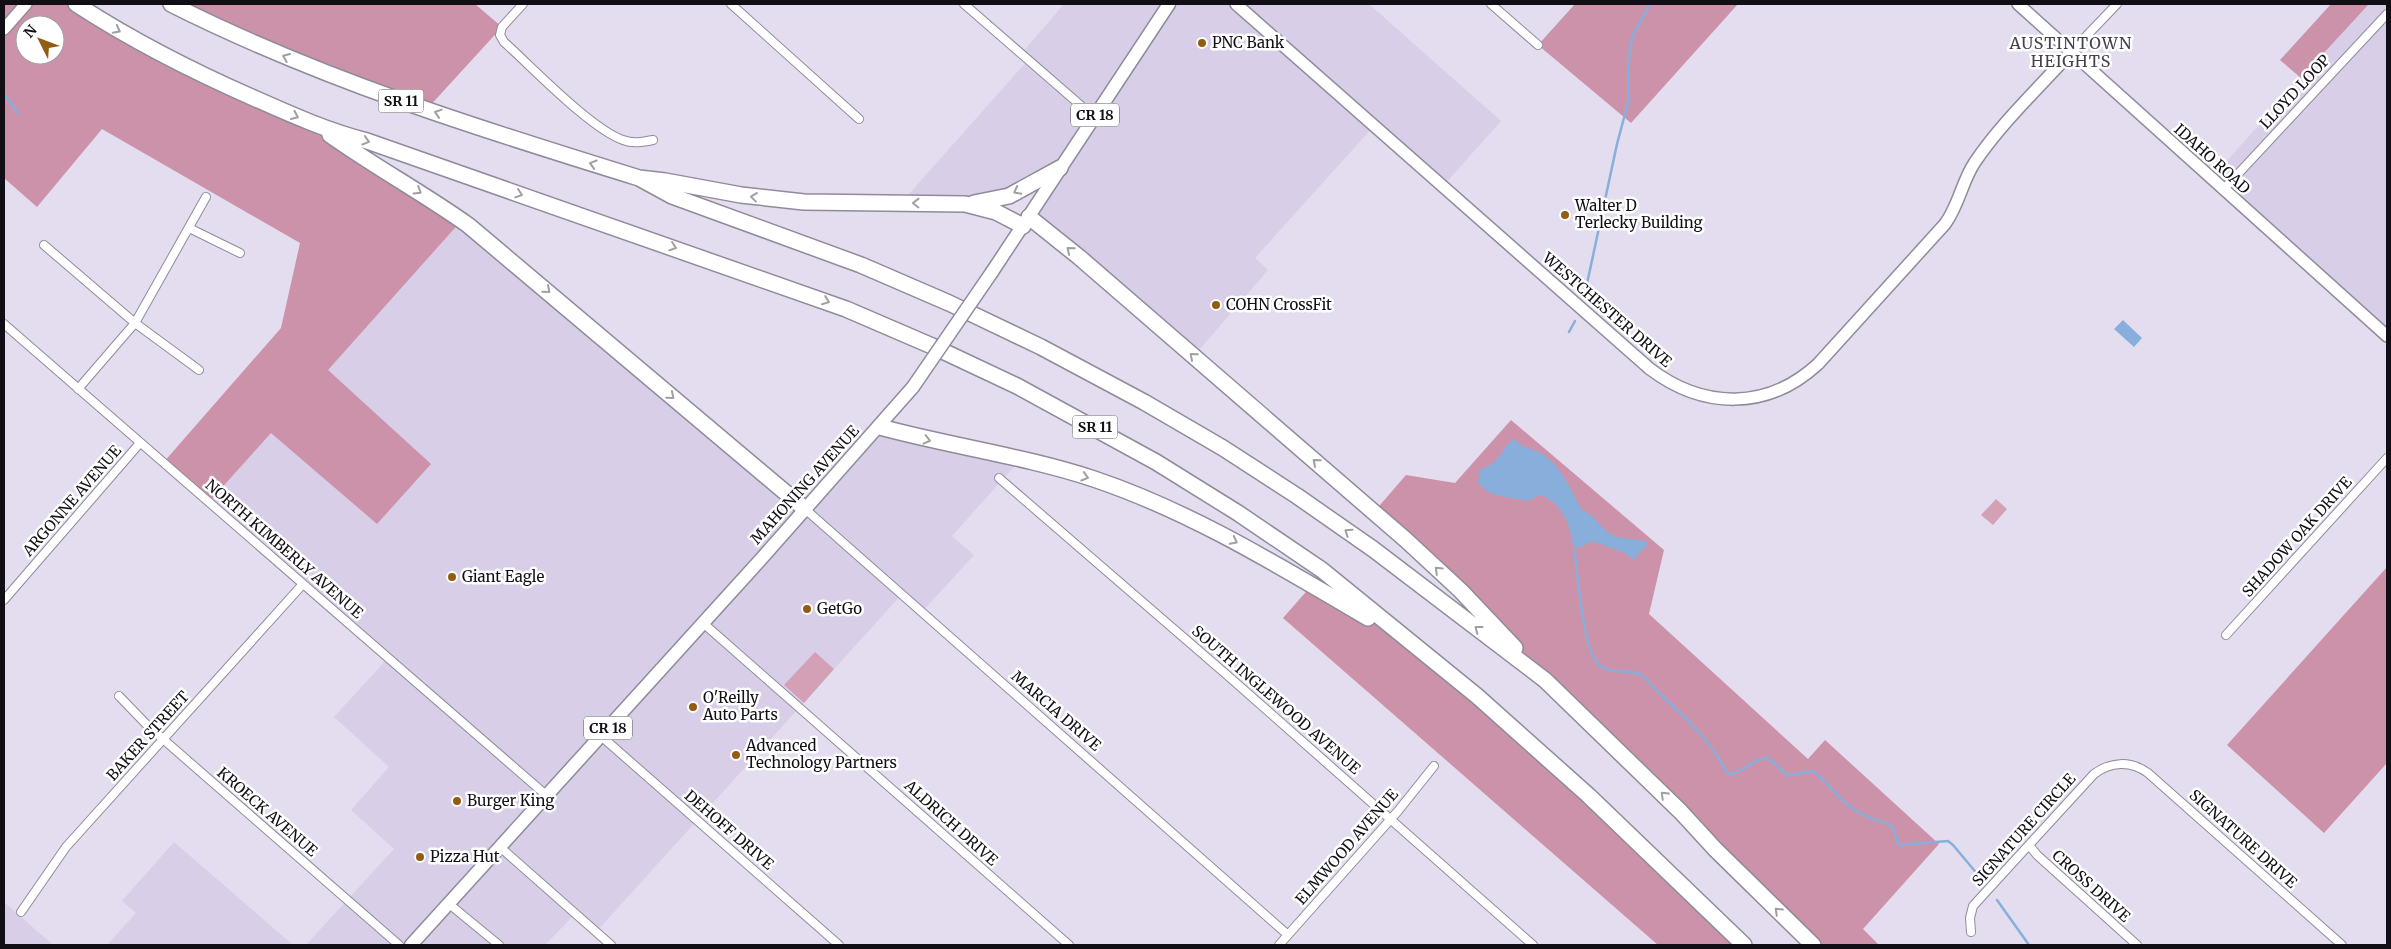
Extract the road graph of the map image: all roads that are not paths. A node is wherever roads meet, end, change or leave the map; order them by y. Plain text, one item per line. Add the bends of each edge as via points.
1 (26, 4) edge
2 (76, 4) edge
3 (171, 4) edge
4 (523, 4) edge
5 (730, 4) edge
6 (964, 4) edge
7 (1169, 4) edge
8 (1236, 4) edge
9 (1492, 4) edge
10 (2018, 4) edge
11 (2117, 4) edge
12 (2387, 14) edge
13 (4, 29) edge
14 (1538, 45) dead end
15 (2071, 52) junction
16 (1094, 117) junction
17 (859, 119) dead end
18 (319, 126) junction
19 (653, 140) dead end
20 (1060, 168) junction
21 (640, 178) junction
22 (2224, 190) junction
23 (206, 197) dead end
24 (965, 204) junction
25 (1026, 222) junction
26 (189, 228) junction
27 (44, 245) dead end
28 (240, 253) dead end
29 (135, 323) junction
30 (4, 324) edge
31 (2387, 336) edge
32 (199, 370) dead end
33 (78, 389) junction
34 (880, 427) junction
35 (140, 443) junction
36 (2387, 458) edge
37 (999, 478) dead end
38 (805, 509) junction
39 (303, 584) junction
40 (4, 600) edge
41 (703, 623) junction
42 (2226, 635) dead end
43 (1406, 639) junction
44 (1545, 680) junction
45 (118, 696) dead end
46 (601, 736) junction
47 (163, 739) junction
48 (2120, 764) joint
49 (1434, 766) dead end
50 (546, 795) junction
51 (1390, 819) junction
52 (2029, 845) junction
53 (500, 847) junction
54 (448, 903) junction
55 (21, 912) dead end
56 (1971, 932) dead end
57 (1288, 935) junction
58 (399, 945) edge
59 (411, 945) edge
60 (499, 945) edge
61 (611, 945) edge
62 (839, 945) edge
63 (1068, 945) edge
64 (1279, 945) edge
65 (1533, 945) edge
66 (1744, 945) edge
67 (1813, 945) edge
68 (2137, 945) edge
69 (2342, 945) edge

1 - 13 street
2 -> 18 highway, SR 11 via 172,60
21 -> 3 highway, SR 11 via 356,86 247,41
4 - 19 street via 501,30 504,42 608,133 636,143
5 - 17 street
6 - 16 street
7 - 16 main road, MAHONING AVENUE / CR 18
8 - 15 street, WESTCHESTER DRIVE via 1650,369 1682,389 1722,399 1750,398 1776,391 1803,377 1818,364 1945,224 1983,150
9 - 14 street
10 - 15 street, IDAHO ROAD
11 - 15 street
12 - 22 street, LLOYD LOOP
15 - 22 street, IDAHO ROAD
16 - 20 main road, MAHONING AVENUE / CR 18
18 -> 38 highway via 362,158 468,225
18 -> 43 highway, SR 11 via 796,290 964,360 1087,423 1238,513 1322,570
20 -> 24 highway via 1009,196
20 - 25 main road, MAHONING AVENUE / CR 18
24 -> 21 highway via 804,202
44 -> 21 highway, SR 11 via 1373,549 1297,496 1144,402 949,302 861,265 672,196
22 - 31 street, IDAHO ROAD
23 - 26 street
24 - 25 highway
25 - 34 main road, MAHONING AVENUE / CR 18, bridge via 913,388
44 -> 25 highway via 1406,540 1079,258
26 - 28 street
26 - 29 street
27 - 29 street
29 - 32 street
29 - 33 street
30 - 33 street, NORTH KIMBERLY AVENUE
33 - 35 street, NORTH KIMBERLY AVENUE
34 - 38 main road, MAHONING AVENUE / CR 18
34 -> 43 highway via 1058,469 1134,494 1240,544
35 - 39 street, NORTH KIMBERLY AVENUE
35 - 40 street, ARGONNE AVENUE
36 - 42 street, SHADOW OAK DRIVE
37 - 51 street, SOUTH INGLEWOOD AVENUE
38 - 41 main road, MAHONING AVENUE / CR 18
38 - 57 street, MARCIA DRIVE
39 - 47 street, BAKER STREET
39 - 50 street, NORTH KIMBERLY AVENUE
41 - 46 main road, MAHONING AVENUE / CR 18
41 - 63 street, ALDRICH DRIVE
43 - 66 highway, SR 11 via 1533,745
67 -> 44 highway, SR 11
45 - 47 street, KROECK AVENUE
46 - 50 main road, MAHONING AVENUE / CR 18
46 - 62 street, DEHOFF DRIVE
47 - 55 street, BAKER STREET via 66,847
47 - 58 street, KROECK AVENUE
48 - 52 street, SIGNATURE CIRCLE via 2105,767 2094,774
48 - 69 street, SIGNATURE DRIVE via 2148,772
49 - 51 street, ELMWOOD AVENUE
50 - 53 main road, MAHONING AVENUE / CR 18
51 - 57 street, ELMWOOD AVENUE
51 - 65 street, SOUTH INGLEWOOD AVENUE
52 - 56 street, SIGNATURE CIRCLE via 1973,906
52 - 68 street, CROSS DRIVE
53 - 54 main road, MAHONING AVENUE / CR 18
53 - 61 street
54 - 59 main road, MAHONING AVENUE / CR 18
54 - 60 street
57 - 64 street, ELMWOOD AVENUE

